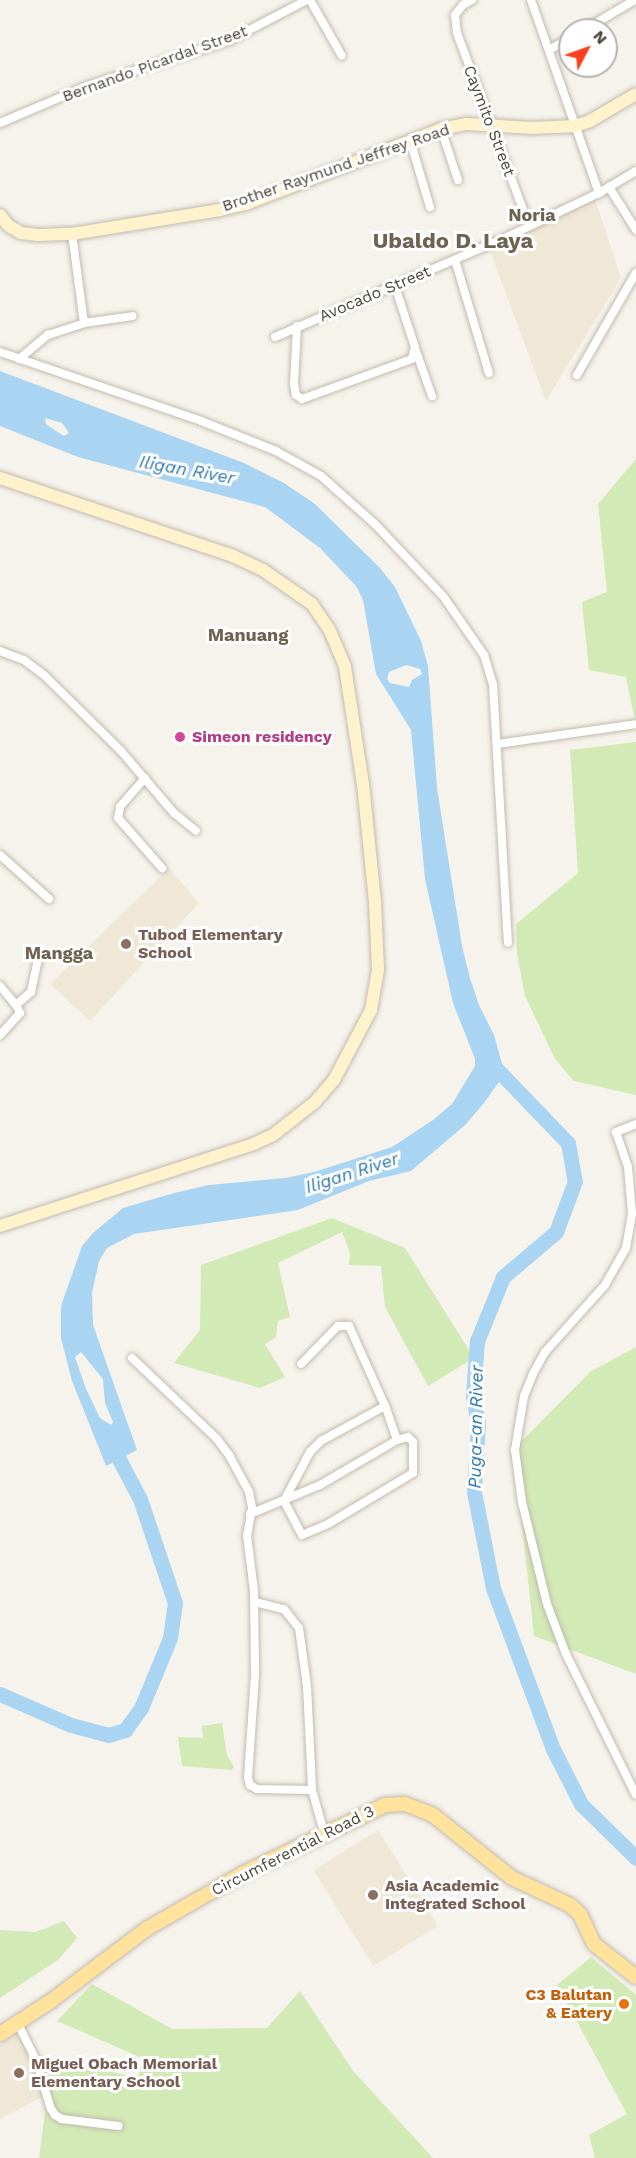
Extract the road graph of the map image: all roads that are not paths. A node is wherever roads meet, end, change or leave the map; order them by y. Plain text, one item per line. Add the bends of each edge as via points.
1 (309, 0) edge
2 (472, 0) edge
3 (531, 0) edge
4 (635, 0) edge
5 (604, 18) edge
6 (558, 45) edge
7 (549, 50) junction
8 (342, 56) dead end
9 (636, 94) edge
10 (0, 123) edge
11 (490, 125) junction
12 (574, 126) junction
13 (441, 129) junction
14 (410, 140) junction
15 (636, 171) edge
16 (458, 180) dead end
17 (609, 187) junction
18 (599, 193) junction
19 (430, 207) dead end
20 (0, 215) edge
21 (529, 226) junction
22 (636, 230) edge
23 (72, 234) junction
24 (455, 260) junction
25 (636, 273) edge
26 (395, 286) junction
27 (133, 316) dead end
28 (84, 322) junction
29 (297, 326) junction
30 (275, 337) dead end
31 (416, 351) junction
32 (0, 352) edge
33 (19, 359) junction
34 (489, 373) dead end
35 (577, 375) dead end
36 (432, 396) dead end
37 (0, 478) edge
38 (0, 651) edge
39 (636, 724) edge
40 (498, 744) junction
41 (145, 778) junction
42 (196, 831) dead end
43 (0, 855) edge
44 (162, 868) dead end
45 (49, 899) dead end
46 (508, 943) dead end
47 (38, 958) dead end
48 (0, 986) edge
49 (16, 1005) junction
50 (0, 1035) edge
51 (636, 1124) edge
52 (0, 1226) edge
53 (132, 1358) dead end
54 (302, 1364) dead end
55 (385, 1406) junction
56 (397, 1440) junction
57 (284, 1501) junction
58 (250, 1514) junction
59 (255, 1602) junction
60 (312, 1790) junction
61 (636, 1795) edge
62 (324, 1832) junction
63 (636, 1977) edge
64 (18, 2024) junction
65 (0, 2034) edge
66 (119, 2126) dead end

1 - 8 street
1 - 10 street, Bernando Picardal Street via 230,40 87,86
2 - 11 street, Caymito Street via 455,15 457,33
3 - 7 street
4 - 5 street
6 - 7 street
7 - 12 street
9 - 12 street, Brother Raymund Jeffrey Road
11 - 12 street, Brother Raymund Jeffrey Road
11 - 13 street, Brother Raymund Jeffrey Road via 466,123
11 - 21 street, Caymito Street
12 - 18 street
13 - 14 street, Brother Raymund Jeffrey Road
13 - 16 street
14 - 19 street
14 - 23 street, Brother Raymund Jeffrey Road via 246,204
15 - 17 street, Avocado Street
17 - 18 street, Avocado Street
17 - 22 street
18 - 21 street, Avocado Street
20 - 23 street, Brother Raymund Jeffrey Road via 21,233
21 - 24 street, Avocado Street
23 - 28 street
24 - 26 street, Avocado Street
24 - 34 street
25 - 35 street
26 - 29 street, Avocado Street
26 - 31 street
27 - 28 street
28 - 33 street via 48,335
29 - 30 street, Avocado Street
29 - 31 street via 294,383 296,394 302,399 412,359
31 - 36 street
32 - 33 street
33 - 40 street via 201,421 276,451 321,476 390,539 444,596 472,634 493,684
37 - 52 street via 233,556 263,570 312,604 330,631 345,667 363,784 378,970 371,1010 334,1080 315,1102 273,1135
38 - 41 street via 24,660 45,676
39 - 40 street
40 - 46 street
41 - 42 street via 174,813
41 - 44 street via 120,807 118,818
43 - 45 street
47 - 49 street via 31,992
48 - 49 street
49 - 50 street via 19,1017
51 - 61 street via 616,1132 628,1167 632,1214 626,1248 605,1285 545,1352 524,1396 515,1450 522,1503 547,1604 566,1654
53 - 58 street via 217,1439 249,1492
54 - 55 street via 338,1326 345,1324 354,1335
55 - 56 street
55 - 57 street via 315,1446
56 - 57 street via 320,1485
56 - 57 street via 408,1437 413,1442 413,1473 328,1524 302,1535
57 - 58 street
58 - 59 street via 248,1555
59 - 60 street via 284,1609 295,1621 301,1637
59 - 60 street via 249,1783 257,1789
60 - 62 street
62 - 63 main road, Circumferential Road 3 via 385,1805 405,1804 433,1815 512,1878 570,1905 580,1914 594,1944
62 - 64 main road, Circumferential Road 3 via 148,1929
64 - 65 main road, Circumferential Road 3
64 - 66 street via 36,2060 55,2115

